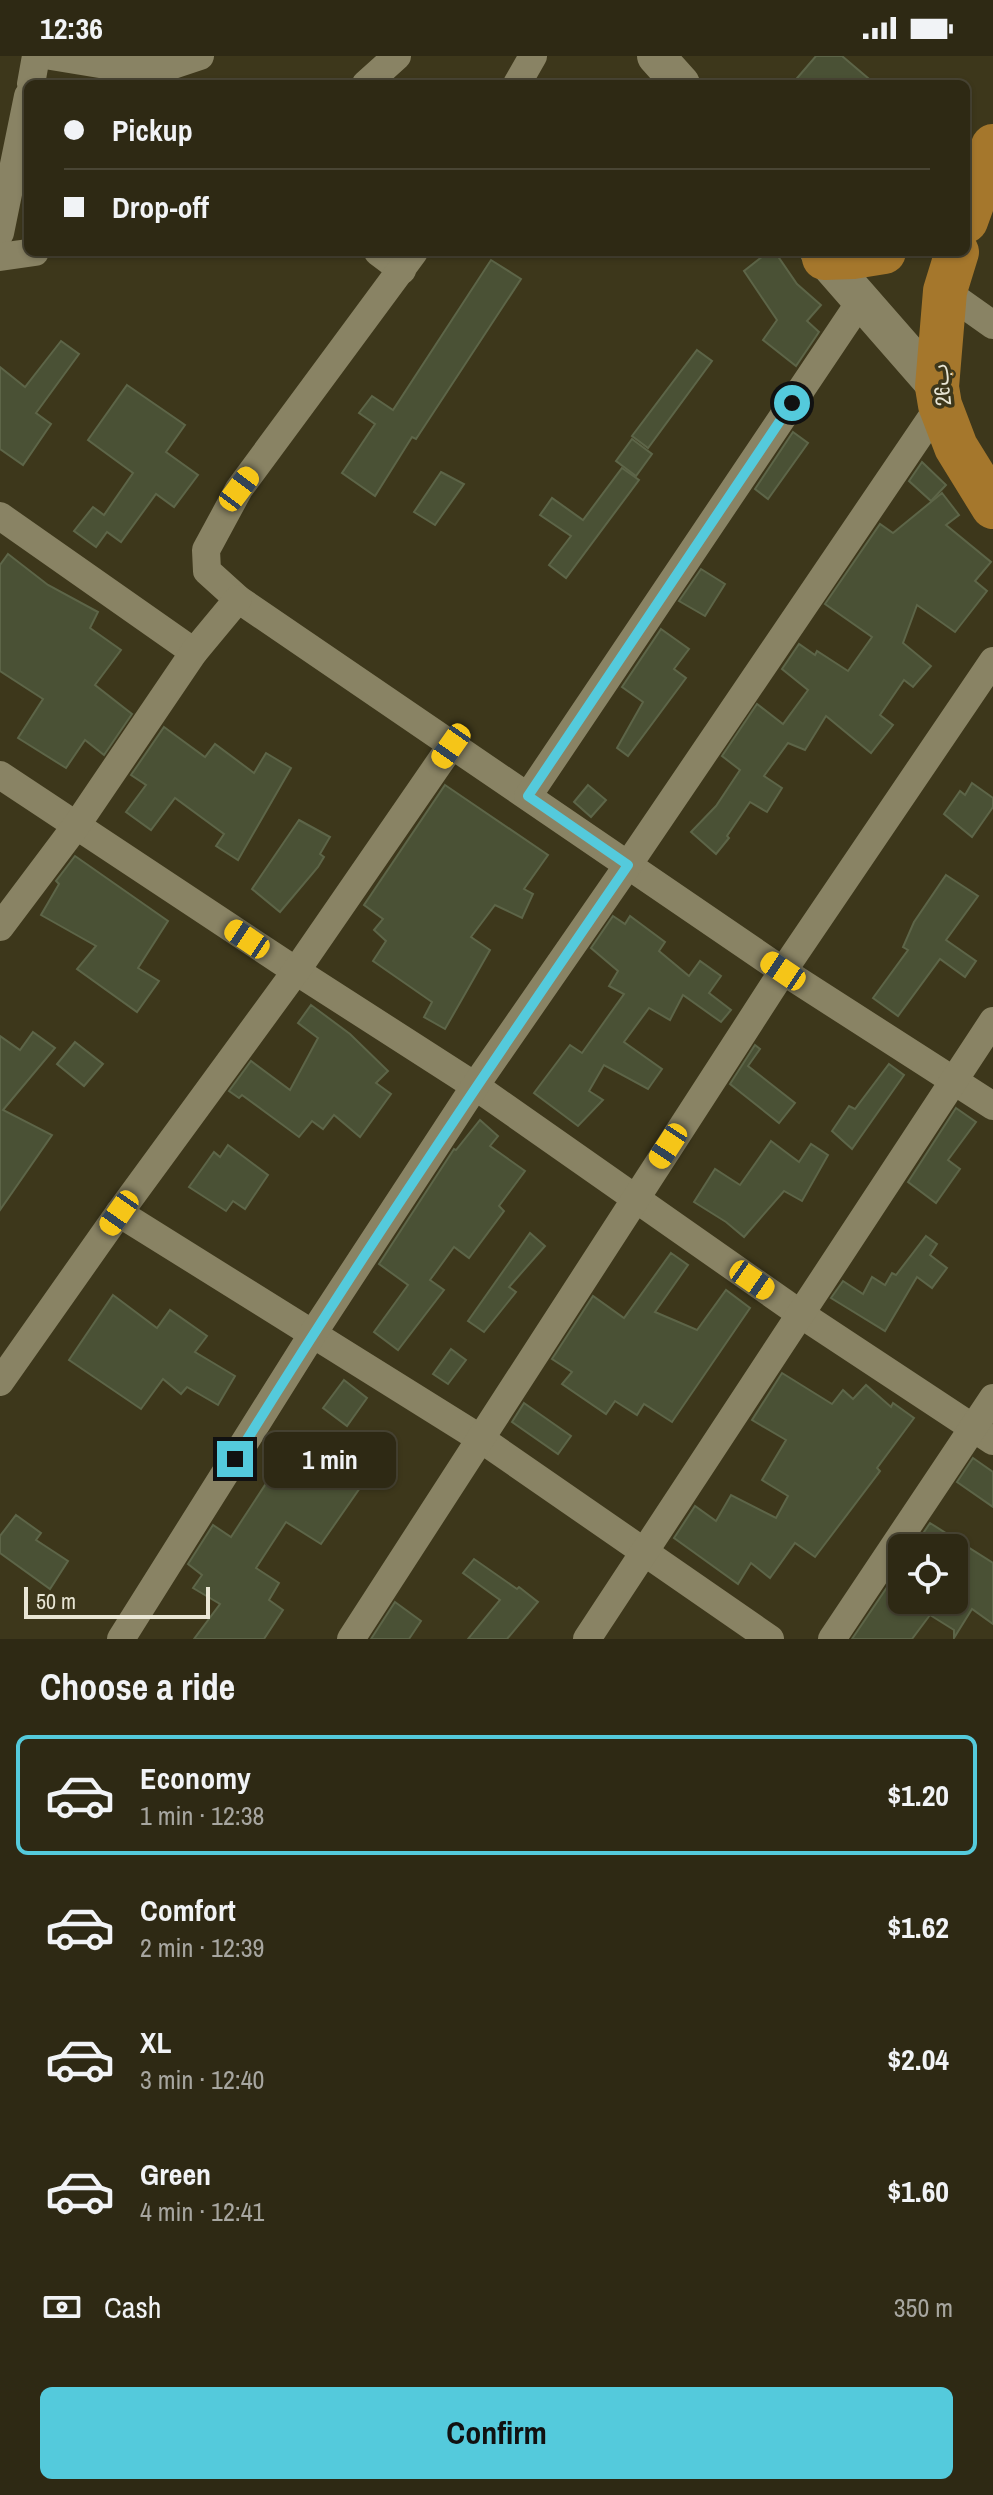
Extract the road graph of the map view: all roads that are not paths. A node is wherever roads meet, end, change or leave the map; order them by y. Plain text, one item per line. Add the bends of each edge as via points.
1 (36, 56) edge
2 (51, 56) edge
3 (200, 56) edge
4 (397, 56) edge
5 (533, 56) edge
6 (656, 56) edge
7 (32, 80) edge
8 (370, 80) edge
9 (519, 80) edge
10 (677, 80) edge
11 (24, 116) edge
12 (993, 146) edge
13 (970, 200) edge
14 (0, 233) edge
15 (24, 254) edge
16 (823, 256) edge
17 (838, 256) edge
18 (859, 256) edge
19 (0, 257) edge
20 (408, 261) edge
21 (951, 271) edge
22 (862, 299) junction
23 (993, 325) edge
24 (938, 396) junction
25 (993, 507) edge
26 (0, 516) edge
27 (238, 599) junction
28 (194, 652) junction
29 (993, 661) edge
30 (451, 746) junction
31 (0, 775) edge
32 (528, 796) junction
33 (76, 826) junction
34 (628, 865) junction
35 (0, 927) edge
36 (296, 971) junction
37 (783, 971) junction
38 (993, 1021) edge
39 (954, 1080) junction
40 (475, 1086) junction
41 (993, 1106) edge
42 (636, 1196) junction
43 (119, 1213) junction
44 (799, 1313) junction
45 (312, 1335) junction
46 (0, 1382) edge
47 (993, 1398) edge
48 (983, 1434) edge
49 (481, 1439) junction
50 (644, 1553) junction
51 (121, 1639) edge
52 (351, 1639) edge
53 (587, 1639) edge
54 (770, 1639) edge
55 (832, 1639) edge

1 - 7 street
2 - 3 street via 118,67 170,66
4 - 8 street
5 - 9 street
6 - 10 street
11 - 14 street
12 - 13 highway
15 - 19 street
16 - 22 street
17 - 18 highway
20 - 27 street via 239,489 206,550 207,571
21 - 23 street
21 - 24 highway, 26ب
22 - 24 street
22 - 32 street
24 - 25 highway, 26ب via 956,447
24 - 34 street
26 - 28 street
27 - 28 street
27 - 30 street
28 - 33 street
29 - 37 street
30 - 32 street
30 - 36 street
31 - 33 street
32 - 34 street
33 - 35 street
33 - 36 street
34 - 37 street
34 - 40 street
36 - 40 street
36 - 43 street
37 - 39 street
37 - 42 street
38 - 39 street
39 - 41 street
39 - 44 street
40 - 42 street
40 - 45 street
42 - 44 street
42 - 49 street
43 - 45 street
43 - 46 street
44 - 48 street
44 - 50 street
45 - 49 street
45 - 51 street
47 - 48 street
48 - 55 street
49 - 50 street
49 - 52 street
50 - 53 street
50 - 54 street

